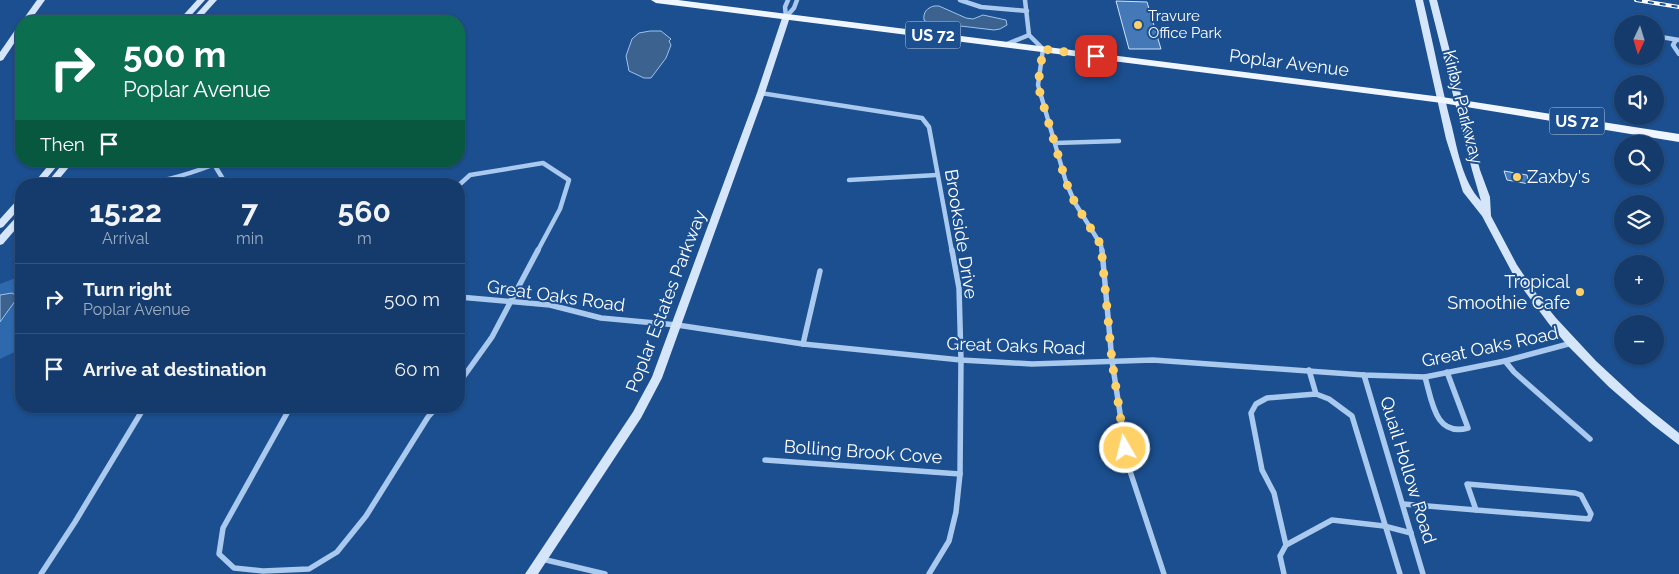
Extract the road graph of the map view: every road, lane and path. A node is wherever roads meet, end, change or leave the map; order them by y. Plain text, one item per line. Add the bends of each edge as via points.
1 (41, 0) edge
2 (201, 0) edge
3 (213, 0) edge
4 (656, 0) edge
5 (788, 0) edge
6 (797, 0) edge
7 (960, 0) edge
8 (1025, 0) edge
9 (1419, 0) edge
10 (1433, 0) edge
11 (1027, 11) junction
12 (30, 15) edge
13 (187, 15) edge
14 (199, 15) edge
15 (786, 17) junction
16 (1029, 34) junction
17 (15, 37) edge
18 (1664, 38) edge
19 (1677, 40) edge
20 (1006, 44) junction
21 (1043, 49) junction
22 (1679, 54) edge
23 (0, 58) edge
24 (761, 93) junction
25 (1442, 100) junction
26 (1459, 103) junction
27 (1679, 138) edge
28 (1119, 141) dead end
29 (1055, 144) junction
30 (52, 167) edge
31 (65, 167) edge
32 (203, 167) edge
33 (215, 167) edge
34 (937, 175) junction
35 (42, 178) edge
36 (55, 178) edge
37 (172, 178) edge
38 (222, 178) edge
39 (465, 179) edge
40 (849, 180) dead end
41 (15, 208) edge
42 (1487, 215) junction
43 (15, 224) edge
44 (0, 225) edge
45 (0, 241) edge
46 (820, 270) dead end
47 (465, 297) edge
48 (510, 302) junction
49 (677, 325) junction
50 (1573, 343) junction
51 (803, 344) junction
52 (961, 360) junction
53 (1112, 361) junction
54 (1505, 361) junction
55 (1309, 370) junction
56 (1447, 372) junction
57 (1364, 375) junction
58 (465, 376) edge
59 (1425, 377) junction
60 (1316, 394) junction
61 (141, 413) edge
62 (287, 413) edge
63 (432, 413) edge
64 (1590, 439) dead end
65 (1678, 439) edge
66 (764, 460) dead end
67 (960, 474) junction
68 (1403, 504) junction
69 (1476, 510) junction
70 (1384, 526) junction
71 (1411, 533) junction
72 (1286, 545) junction
73 (541, 559) junction
74 (41, 574) edge
75 (531, 574) edge
76 (605, 574) edge
77 (930, 574) edge
78 (1164, 574) edge
79 (1284, 574) edge
80 (1400, 574) edge
81 (1424, 574) edge

1 - 12 main road
2 - 13 main road
3 - 14 main road
4 - 15 main road, Poplar Avenue / US 72
5 - 15 street
6 - 15 street
7 - 11 street via 981,7
8 - 11 street
9 - 25 main road, Kirby Parkway
10 - 26 main road, Kirby Parkway
11 - 16 street
15 - 20 main road, Poplar Avenue / US 72
15 - 24 main road, Poplar Estates Parkway
16 - 20 street
16 - 21 street
17 - 23 main road
18 - 19 street
19 - 22 street via 1672,45
20 - 21 main road, Poplar Avenue / US 72
21 - 25 main road, Poplar Avenue / US 72
21 - 29 street via 1038,85
24 - 34 street, Brookside Drive via 922,118 929,127
24 - 49 main road, Poplar Estates Parkway
25 - 26 main road, Poplar Avenue / US 72
25 - 42 main road, Kirby Parkway via 1464,186
26 - 27 main road, Poplar Avenue / US 72
26 - 42 main road, Kirby Parkway
28 - 29 street
29 - 53 street via 1075,203 1101,245
30 - 35 main road
31 - 36 main road
32 - 37 street
33 - 38 street
34 - 40 street
34 - 52 street, Brookside Drive via 959,288
39 - 48 street via 470,175 543,163 568,178 564,200
41 - 44 main road
42 - 50 main road, Kirby Parkway via 1518,274
43 - 45 main road
46 - 51 street
47 - 48 street, Great Oaks Road
48 - 49 street, Great Oaks Road via 550,305 601,318
48 - 58 street via 475,365
49 - 51 street, Great Oaks Road
49 - 73 main road, Poplar Estates Parkway via 657,378 637,415
50 - 54 street, Great Oaks Road
50 - 65 main road, Kirby Parkway via 1627,396
51 - 52 street, Great Oaks Road
52 - 53 street, Great Oaks Road via 1032,364
52 - 67 street, Brookside Drive
53 - 55 street, Great Oaks Road via 1153,360
53 - 78 street via 1128,465
54 - 56 street, Great Oaks Road
54 - 64 street
55 - 57 street, Great Oaks Road
55 - 60 street
56 - 59 street, Great Oaks Road
56 - 59 street via 1468,428 1461,431 1449,430 1440,422
57 - 59 street, Great Oaks Road
57 - 68 street, Quail Hollow Road
60 - 70 street via 1352,416
60 - 72 street via 1267,398 1256,404 1251,413 1262,470 1274,493
61 - 74 street
62 - 63 street via 223,528 219,554 234,568 263,571 309,569 337,552 366,516
66 - 67 street, Bolling Brook Cove
67 - 77 street, Brookside Drive via 949,541
68 - 69 street
68 - 71 street, Quail Hollow Road
69 - 69 street via 1467,484 1575,493 1581,495 1591,514 1589,519
70 - 71 street
70 - 72 street via 1332,520
70 - 80 street
71 - 81 street, Quail Hollow Road
72 - 79 street via 1280,556
73 - 75 main road, Poplar Estates Parkway
73 - 76 street

